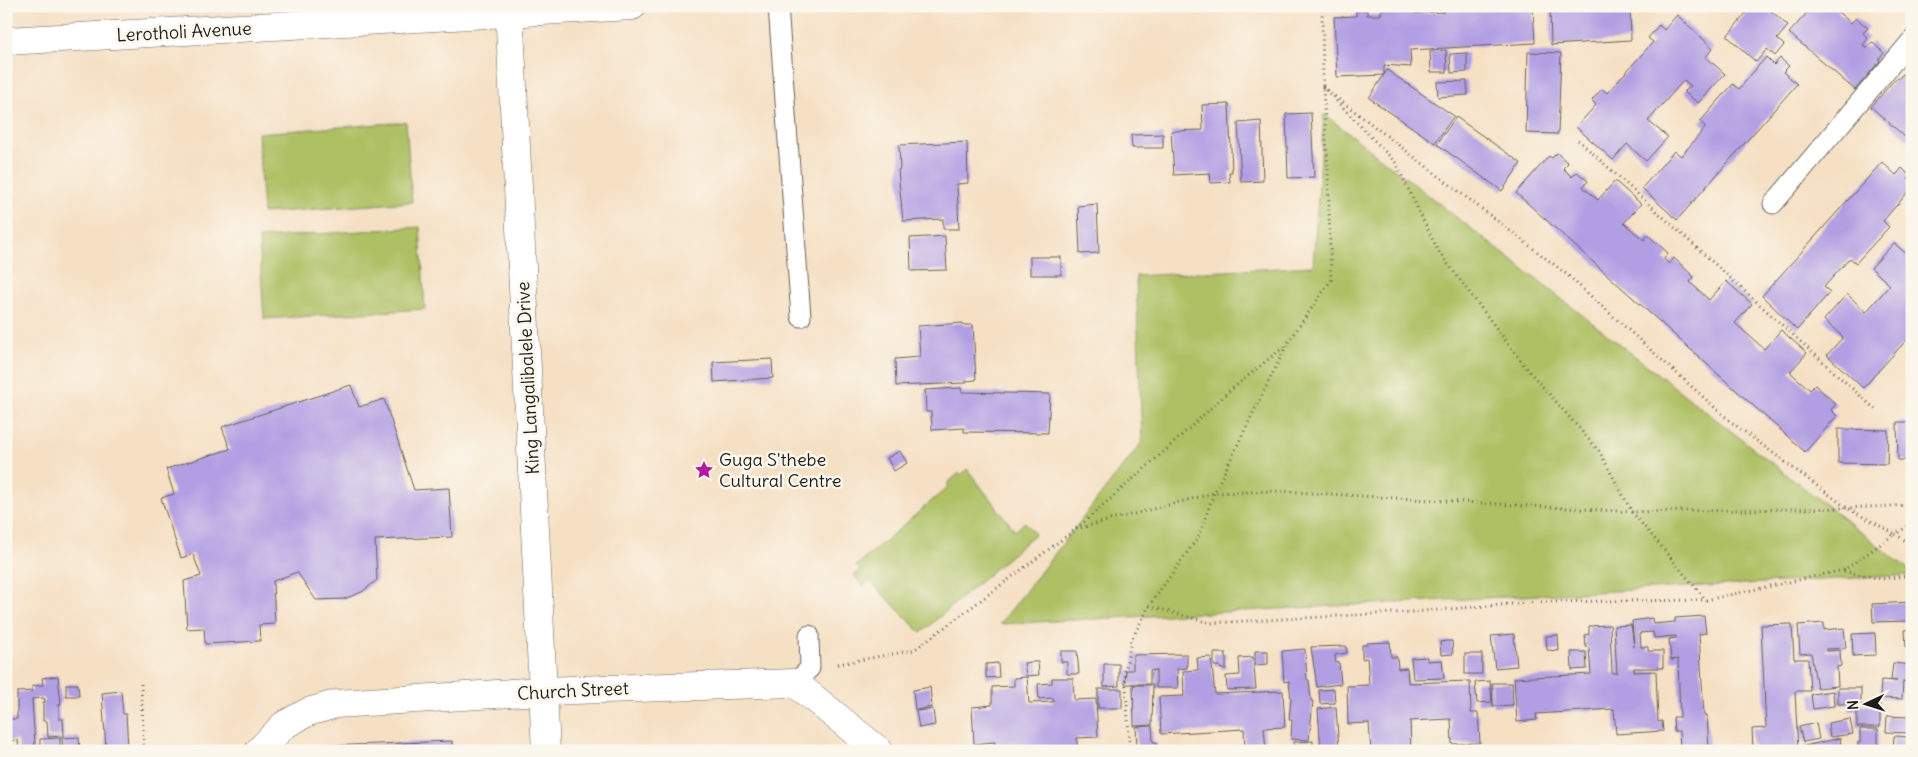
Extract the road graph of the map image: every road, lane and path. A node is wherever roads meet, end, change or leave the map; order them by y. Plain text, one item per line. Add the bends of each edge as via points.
1 (632, 6) edge
2 (778, 6) edge
3 (1322, 6) edge
4 (509, 10) edge
5 (1912, 40) edge
6 (6, 41) edge
7 (1323, 87) junction
8 (1578, 140) dead end
9 (1773, 204) dead end
10 (801, 317) dead end
11 (1288, 344) junction
12 (1876, 410) dead end
13 (1214, 493) junction
14 (1912, 505) edge
15 (1848, 508) junction
16 (1632, 512) junction
17 (1912, 524) edge
18 (1076, 529) junction
19 (1895, 534) junction
20 (1912, 545) edge
21 (1844, 570) junction
22 (1912, 575) edge
23 (1706, 600) junction
24 (1149, 606) junction
25 (809, 635) dead end
26 (802, 676) junction
27 (140, 684) dead end
28 (543, 691) junction
29 (144, 751) edge
30 (259, 751) edge
31 (546, 751) edge
32 (879, 751) edge
33 (1130, 751) edge

1 - 4 street, Lerotholi Avenue
2 - 10 lane
3 - 7 path
4 - 6 street, Lerotholi Avenue
4 - 28 street, King Langalibalele Drive
5 - 9 lane
7 - 11 path via 1331,280
7 - 15 path via 1565,273 1730,421
7 - 16 path via 1396,163 1438,251 1528,370 1599,451
8 - 12 path
11 - 13 path
11 - 18 path via 1227,393
13 - 16 path via 1280,491
13 - 18 path
13 - 24 path via 1199,536
14 - 15 path
15 - 16 path
15 - 19 path
16 - 23 path
17 - 19 path
18 - 26 path via 914,650
19 - 20 path
19 - 21 path
21 - 22 path via 1881,579
21 - 23 path
23 - 24 path via 1537,602 1210,623
24 - 33 path via 1131,641 1125,672
25 - 26 lane
26 - 28 street, Church Street
26 - 32 street
27 - 29 path
28 - 30 street, Church Street via 336,704 308,712 284,725
28 - 31 street, King Langalibalele Drive

